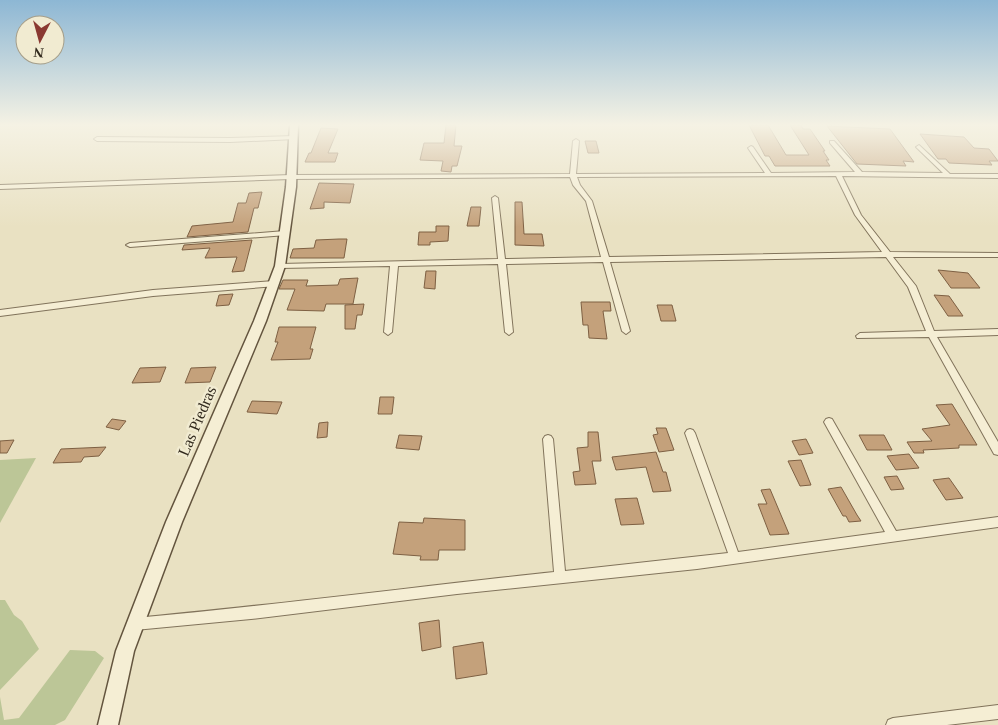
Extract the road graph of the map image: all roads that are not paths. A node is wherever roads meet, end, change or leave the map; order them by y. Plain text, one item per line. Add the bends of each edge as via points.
1 (292, 159) edge
2 (573, 159) edge
3 (758, 159) edge
4 (847, 159) edge
5 (931, 159) edge
6 (769, 174) junction
7 (838, 174) junction
8 (860, 174) junction
9 (571, 175) junction
10 (948, 175) junction
11 (998, 176) edge
12 (292, 177) junction
13 (0, 187) edge
14 (495, 198) dead end
15 (284, 233) junction
16 (130, 246) dead end
17 (887, 254) junction
18 (998, 255) edge
19 (607, 261) junction
20 (502, 262) junction
21 (394, 264) junction
22 (280, 266) junction
23 (274, 284) junction
24 (0, 314) edge
25 (626, 331) dead end
26 (388, 332) dead end
27 (509, 332) dead end
28 (998, 332) edge
29 (931, 333) junction
30 (860, 336) dead end
31 (829, 422) dead end
32 (690, 433) dead end
33 (548, 439) dead end
34 (998, 451) edge
35 (998, 522) edge
36 (893, 536) junction
37 (735, 558) junction
38 (560, 577) junction
39 (135, 624) junction
40 (998, 712) edge
41 (108, 725) edge
42 (894, 725) edge

1 - 12 street, Las Piedras
2 - 9 street
3 - 6 street
4 - 8 street
5 - 10 street
6 - 7 street
6 - 9 street
7 - 8 street
7 - 17 street via 858,215
8 - 10 street
9 - 12 street
9 - 19 street via 589,201
10 - 11 street
12 - 13 street
12 - 15 street, Las Piedras
14 - 20 street
15 - 16 street
15 - 22 street, Las Piedras
17 - 18 street
17 - 19 street
17 - 29 street via 912,286
19 - 20 street
19 - 25 street
20 - 21 street
20 - 27 street
21 - 22 street
21 - 26 street
22 - 23 street, Las Piedras
23 - 24 street via 153,293
23 - 39 street, Las Piedras
28 - 29 street
29 - 30 street
29 - 34 street
31 - 36 street
32 - 37 street
33 - 38 street
35 - 36 street
36 - 37 street
37 - 38 street
38 - 39 street
39 - 41 street, Las Piedras via 125,651
40 - 42 street

